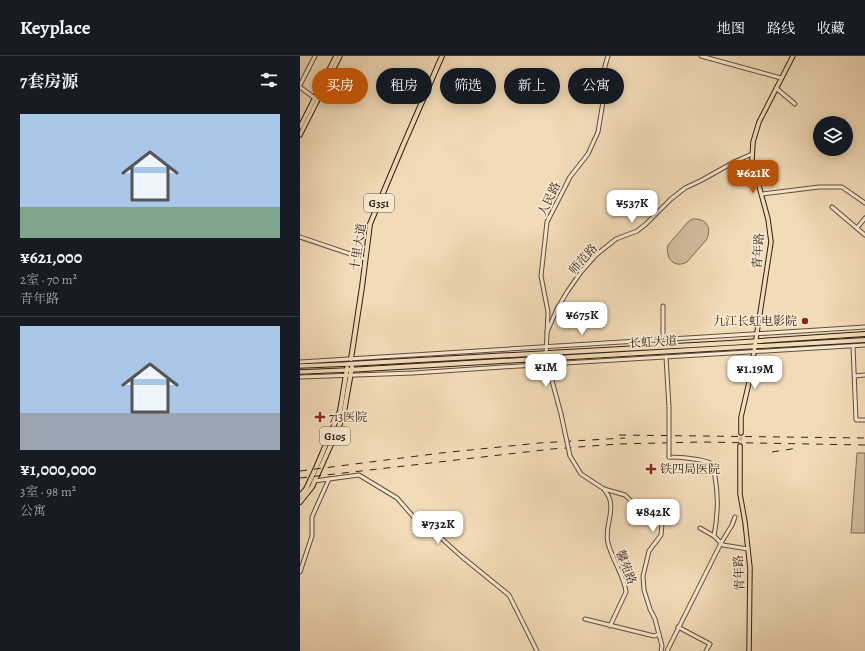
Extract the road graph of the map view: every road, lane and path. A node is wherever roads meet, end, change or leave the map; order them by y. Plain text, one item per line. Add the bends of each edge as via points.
1 (315, 56) edge
2 (336, 56) edge
3 (340, 56) edge
4 (442, 56) edge
5 (608, 56) edge
6 (701, 56) edge
7 (793, 56) edge
8 (330, 68) edge
9 (333, 68) edge
10 (781, 78) junction
11 (300, 86) edge
12 (776, 88) junction
13 (312, 96) edge
14 (313, 104) edge
15 (314, 104) edge
16 (796, 104) dead end
17 (300, 127) edge
18 (300, 135) edge
19 (752, 154) junction
20 (762, 194) junction
21 (865, 203) edge
22 (832, 207) dead end
23 (865, 218) edge
24 (857, 228) junction
25 (865, 235) edge
26 (300, 237) edge
27 (365, 259) junction
28 (662, 306) dead end
29 (865, 327) edge
30 (547, 332) junction
31 (756, 334) junction
32 (865, 334) edge
33 (663, 339) junction
34 (865, 340) edge
35 (755, 343) junction
36 (865, 345) edge
37 (546, 346) junction
38 (852, 346) junction
39 (754, 352) junction
40 (546, 357) junction
41 (666, 358) junction
42 (351, 359) junction
43 (300, 362) edge
44 (350, 364) junction
45 (547, 364) junction
46 (300, 366) edge
47 (349, 370) junction
48 (300, 372) edge
49 (349, 375) junction
50 (865, 375) edge
51 (855, 376) junction
52 (300, 377) edge
53 (865, 420) edge
54 (740, 433) tunnel mouth
55 (740, 446) tunnel mouth
56 (329, 480) junction
57 (314, 481) junction
58 (604, 488) junction
59 (300, 496) edge
60 (300, 502) edge
61 (736, 517) dead end
62 (700, 528) dead end
63 (714, 536) junction
64 (721, 543) junction
65 (748, 549) junction
66 (300, 572) edge
67 (585, 620) dead end
68 (610, 626) junction
69 (678, 627) junction
70 (659, 634) junction
71 (537, 651) edge
72 (661, 651) edge
73 (667, 651) edge
74 (706, 651) edge
75 (749, 651) edge

1 - 11 street
2 - 8 main road
3 - 9 main road
4 - 27 highway, 十里大道 / G351 via 370,224
5 - 30 street, 人民路 via 598,132 588,154 570,177 547,222 541,276 548,312
6 - 10 street
7 - 10 main road, 青年路
10 - 12 main road, 青年路
11 - 13 street
12 - 16 street
12 - 19 main road, 青年路 via 759,122
14 - 17 main road
15 - 18 main road
19 - 20 main road, 青年路
19 - 30 street, 师范路 via 685,188 637,231 616,240 596,255 581,272 557,309
20 - 21 street via 819,187 842,187
20 - 31 main road, 青年路 via 771,242
22 - 24 street
23 - 24 street
24 - 25 street
26 - 27 street
27 - 42 highway, 十里大道 / G351
28 - 33 street
29 - 31 street
30 - 37 street, 人民路
31 - 33 street
31 - 35 main road, 青年路
32 - 35 highway, 长虹大道
33 - 37 street
34 - 35 highway, 长虹大道
35 - 39 main road, 青年路
35 - 40 highway, 长虹大道
36 - 38 street
37 - 40 street, 人民路
37 - 42 street
38 - 39 street
38 - 51 street
39 - 41 street
39 - 54 main road, 青年路
40 - 44 highway, 长虹大道
40 - 45 street, 人民路
40 - 47 highway, 长虹大道
41 - 45 street
41 - 63 street, bridge via 669,457 709,462 712,466 718,500
42 - 43 street
42 - 44 highway
44 - 46 main road
44 - 47 highway, G105
45 - 49 street
45 - 58 street, 人民路, bridge via 570,456 581,474
47 - 48 main road
47 - 49 highway, G105
49 - 52 street
49 - 57 highway, G105 via 344,412
49 - 59 highway, G105 via 338,416 306,489
50 - 51 street
51 - 53 street via 856,420
55 - 65 main road, 青年路 via 740,494
56 - 57 street
56 - 66 street via 312,517 312,536
56 - 71 street via 359,476 397,498 418,522 442,538 509,596
57 - 60 highway, G105
58 - 68 street, 馨苑路 via 611,507 608,541 626,587
58 - 70 street, 人民路 via 625,495 662,524 661,535 649,551 643,576 644,590
61 - 64 street
62 - 63 street
63 - 64 street
64 - 65 street
64 - 69 street
65 - 75 main road, 青年路
67 - 68 street
68 - 70 street via 654,636
69 - 73 street
69 - 74 street via 710,644
70 - 72 street

